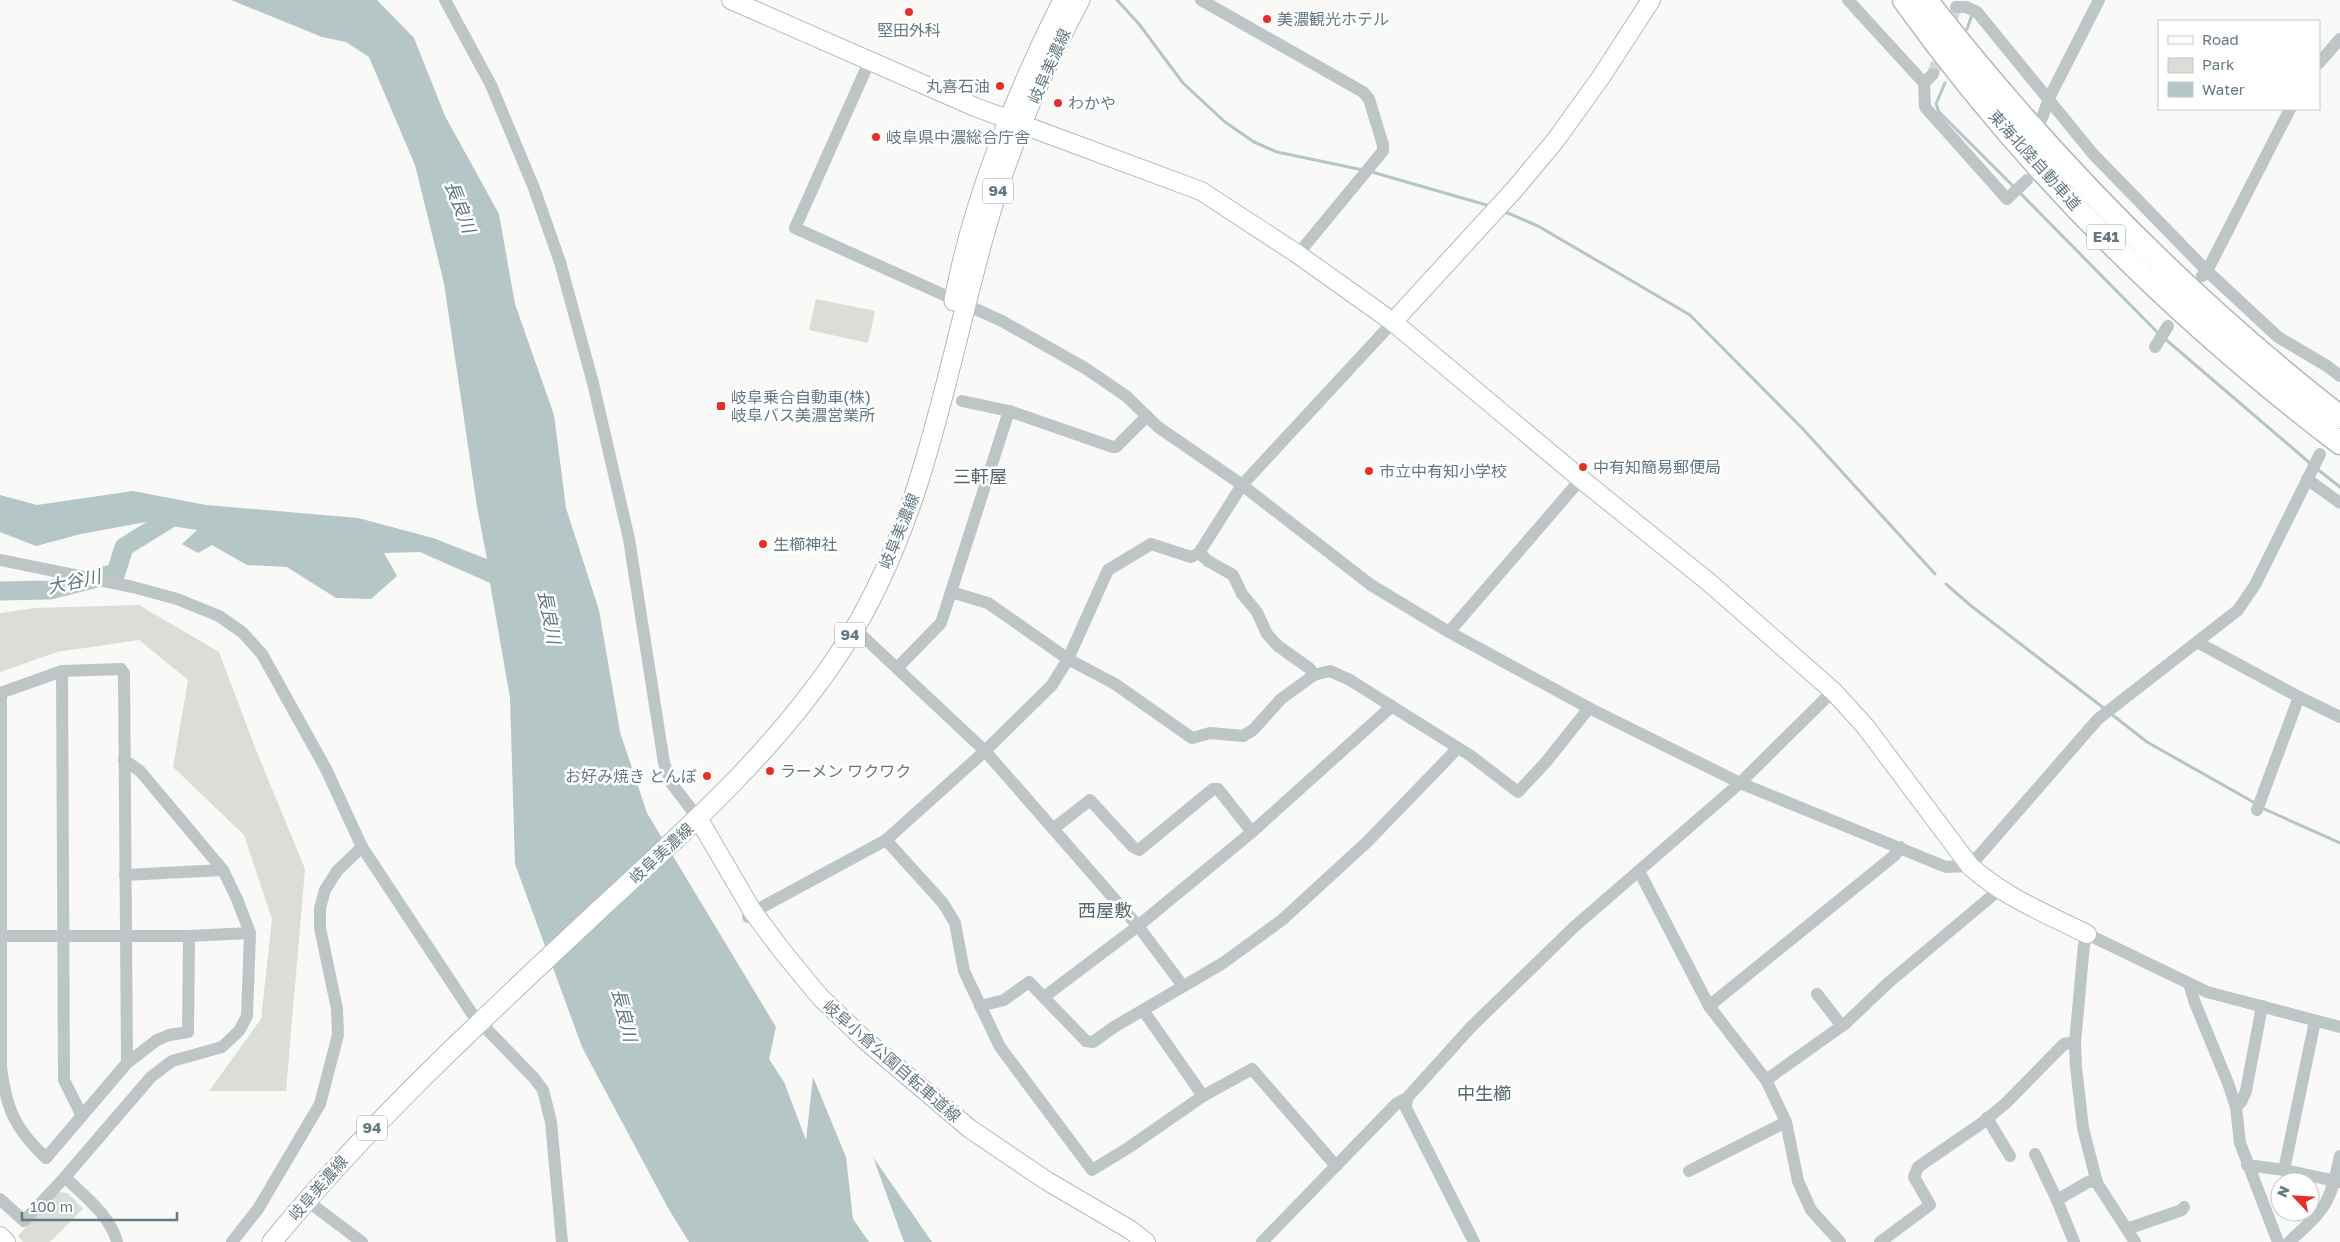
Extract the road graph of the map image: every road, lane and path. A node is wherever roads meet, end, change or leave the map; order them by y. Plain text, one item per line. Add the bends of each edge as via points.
1 (445, 0) edge
2 (731, 0) edge
3 (1064, 0) edge
4 (1080, 0) edge
5 (1201, 0) edge
6 (1651, 0) edge
7 (1848, 0) edge
8 (1895, 0) edge
9 (1904, 0) edge
10 (1926, 0) edge
11 (1934, 0) edge
12 (2099, 0) edge
13 (1971, 8) edge
14 (2340, 39) edge
15 (870, 60) junction
16 (2320, 62) edge
17 (1962, 78) junction
18 (2049, 98) junction
19 (2289, 110) edge
20 (1016, 122) junction
21 (2038, 124) junction
22 (2024, 182) dead end
23 (1296, 253) junction
24 (2205, 274) junction
25 (960, 301) junction
26 (1393, 322) junction
27 (2167, 329) dead end
28 (2156, 345) dead end
29 (2340, 376) edge
30 (962, 401) dead end
31 (1009, 411) junction
32 (1147, 416) junction
33 (2340, 417) edge
34 (2340, 443) edge
35 (2319, 455) dead end
36 (2308, 477) junction
37 (1581, 479) junction
38 (1242, 485) junction
39 (2340, 502) edge
40 (1199, 553) junction
41 (0, 560) edge
42 (951, 592) junction
43 (854, 628) junction
44 (1449, 632) junction
45 (2197, 642) junction
46 (1068, 659) junction
47 (897, 668) junction
48 (62, 671) junction
49 (1314, 675) junction
50 (1833, 690) junction
51 (0, 693) edge
52 (2299, 697) junction
53 (1392, 706) junction
54 (1588, 708) junction
55 (2340, 717) edge
56 (1458, 748) junction
57 (985, 751) junction
58 (124, 760) junction
59 (1740, 783) junction
60 (2259, 807) dead end
61 (698, 818) junction
62 (1053, 829) junction
63 (1252, 832) junction
64 (886, 840) junction
65 (1900, 847) junction
66 (362, 848) junction
67 (1970, 866) junction
68 (223, 870) junction
69 (1639, 871) junction
70 (125, 874) junction
71 (1999, 890) junction
72 (751, 915) junction
73 (1138, 926) junction
74 (250, 933) junction
75 (2087, 934) junction
76 (64, 935) junction
77 (0, 936) edge
78 (125, 936) junction
79 (189, 936) junction
80 (2189, 984) junction
81 (1182, 986) junction
82 (1818, 994) dead end
83 (1044, 997) junction
84 (980, 1006) junction
85 (1709, 1006) junction
86 (2262, 1006) junction
87 (1143, 1010) junction
88 (2315, 1021) junction
89 (480, 1022) junction
90 (1842, 1026) junction
91 (2340, 1027) edge
92 (2076, 1042) junction
93 (127, 1063) junction
94 (1766, 1080) junction
95 (1203, 1096) junction
96 (1407, 1098) junction
97 (2236, 1107) junction
98 (82, 1116) junction
99 (1987, 1118) junction
100 (1786, 1122) junction
101 (2035, 1154) dead end
102 (2010, 1156) dead end
103 (2340, 1156) edge
104 (1336, 1166) junction
105 (2247, 1166) junction
106 (2284, 1170) junction
107 (1689, 1171) dead end
108 (65, 1177) junction
109 (2097, 1181) junction
110 (2337, 1181) edge
111 (0, 1199) edge
112 (306, 1200) junction
113 (2056, 1200) junction
114 (2184, 1207) dead end
115 (2128, 1229) junction
116 (0, 1236) edge
117 (6, 1242) edge
118 (117, 1242) edge
119 (232, 1242) edge
120 (272, 1242) edge
121 (362, 1242) edge
122 (562, 1242) edge
123 (1146, 1242) edge
124 (1262, 1242) edge
125 (1474, 1242) edge
126 (1840, 1242) edge
127 (1880, 1242) edge
128 (2074, 1242) edge
129 (2135, 1242) edge
130 (2278, 1242) edge
131 (2289, 1242) edge

1 - 61 street via 491,85 534,188 560,262 593,383 629,539 664,763 672,784
2 - 15 street
3 - 20 main road, 岐阜美濃線 / 94
4 - 20 main road, 岐阜美濃線 / 94
5 - 23 street via 1363,92 1369,99 1383,144 1382,151
6 - 26 street via 1555,141
7 - 22 street via 1929,78 1925,107 2008,199
8 - 17 highway
9 - 17 highway, 東海北陸自動車道 / E41
10 - 21 highway, 東海北陸自動車道 / E41 via 1974,62
11 - 21 highway
12 - 18 street
13 - 18 street
14 - 16 street
15 - 20 street
15 - 25 street via 795,228
17 - 34 highway, 東海北陸自動車道 / E41 via 2086,218 2147,278 2278,394
18 - 21 street
18 - 24 street via 2093,154
19 - 24 street
20 - 23 street via 1202,191
20 - 25 main road, 岐阜美濃線 / 94 via 967,244
21 - 33 highway, 東海北陸自動車道 / E41 via 2100,202 2184,282 2299,385
23 - 26 street
24 - 29 street via 2278,337
25 - 32 street via 1002,320 1085,368 1126,396
25 - 43 main road, 岐阜美濃線 / 94 via 944,392 918,483 890,556
26 - 37 street
26 - 38 street
27 - 28 street
30 - 31 street
31 - 32 street via 1113,447
31 - 42 street
32 - 38 street
35 - 36 street
36 - 39 street
36 - 45 street via 2255,585 2238,610
37 - 44 street
37 - 50 street via 1711,584
38 - 40 street
38 - 44 street via 1371,585
40 - 46 street via 1191,557 1152,544 1108,570
40 - 49 street via 1234,576 1242,594 1258,612 1267,634
41 - 66 street via 177,599 210,612 242,632 262,654 326,769
42 - 46 street via 988,603
42 - 47 street via 941,623
43 - 47 street
43 - 61 main road, 岐阜美濃線 / 94 via 807,698 758,758
44 - 54 street
45 - 52 street
45 - 67 street via 2098,719
46 - 49 street via 1115,684 1192,738 1210,732 1243,736 1253,730 1281,699
46 - 57 street via 1046,693
47 - 57 street
48 - 51 street
48 - 58 street via 121,668 124,673
48 - 76 street
49 - 53 street via 1330,671
50 - 59 street
50 - 67 street
51 - 77 street
52 - 55 street
52 - 60 street
53 - 56 street
53 - 63 street
54 - 56 street via 1518,792
54 - 59 street
56 - 81 street via 1367,842 1282,920 1223,963
57 - 62 street
57 - 64 street
58 - 68 street via 140,772
58 - 70 street
59 - 65 street
59 - 69 street
61 - 72 street, 岐阜小倉公園自転車道線
61 - 89 main road, 岐阜美濃線 / 94
62 - 63 street via 1090,800 1139,850 1218,789
62 - 73 street
63 - 73 street
64 - 72 street
64 - 84 street via 943,903 955,924 964,971
65 - 67 street via 1946,867
65 - 85 street via 1895,855
66 - 89 street
66 - 119 street via 337,871 325,890 320,908 320,928 337,1009 338,1035 320,1104 258,1209
67 - 71 street
68 - 70 street
68 - 74 street
69 - 85 street
69 - 96 street via 1574,926 1478,1020
70 - 78 street
71 - 75 street
71 - 90 street
72 - 123 street, 岐阜小倉公園自転車道線 via 820,997 970,1130 1047,1181 1129,1228
73 - 81 street
73 - 83 street
74 - 79 street
74 - 108 street via 247,1016 239,1031 222,1047 163,1066
75 - 80 street
75 - 92 street
76 - 77 street
76 - 78 street
76 - 98 street via 64,1080
77 - 98 street via 1,1066 7,1104 28,1140 46,1158
78 - 79 street
78 - 93 street
79 - 93 street via 188,1032 156,1040
80 - 86 street
80 - 97 street
81 - 87 street
82 - 90 street
83 - 84 street via 1029,982 1004,1000
83 - 87 street via 1086,1041 1093,1042
84 - 95 street via 1000,1047 1092,1170
85 - 94 street
86 - 88 street
86 - 97 street via 2246,1091
87 - 95 street
88 - 91 street
88 - 106 street
89 - 112 main road, 岐阜美濃線 / 94 via 358,1142
89 - 122 street via 542,1090 551,1122
90 - 94 street
92 - 99 street via 2064,1044
92 - 109 street via 2083,1128
93 - 98 street
94 - 100 street
95 - 104 street via 1252,1069
96 - 104 street via 1397,1103
96 - 125 street via 1406,1108
97 - 105 street via 2240,1143
99 - 102 street
99 - 127 street via 1918,1167 1914,1177 1930,1205
100 - 107 street
100 - 126 street via 1798,1181 1811,1210
101 - 113 street
103 - 110 street
104 - 124 street
105 - 106 street
105 - 130 street
106 - 110 street
108 - 111 street via 24,1222
108 - 118 street via 97,1209 115,1232
109 - 113 street via 2088,1182
109 - 115 street
110 - 131 street via 2325,1206
112 - 120 main road, 岐阜美濃線 / 94
112 - 121 street
113 - 128 street
114 - 115 street
115 - 129 street
116 - 117 street

